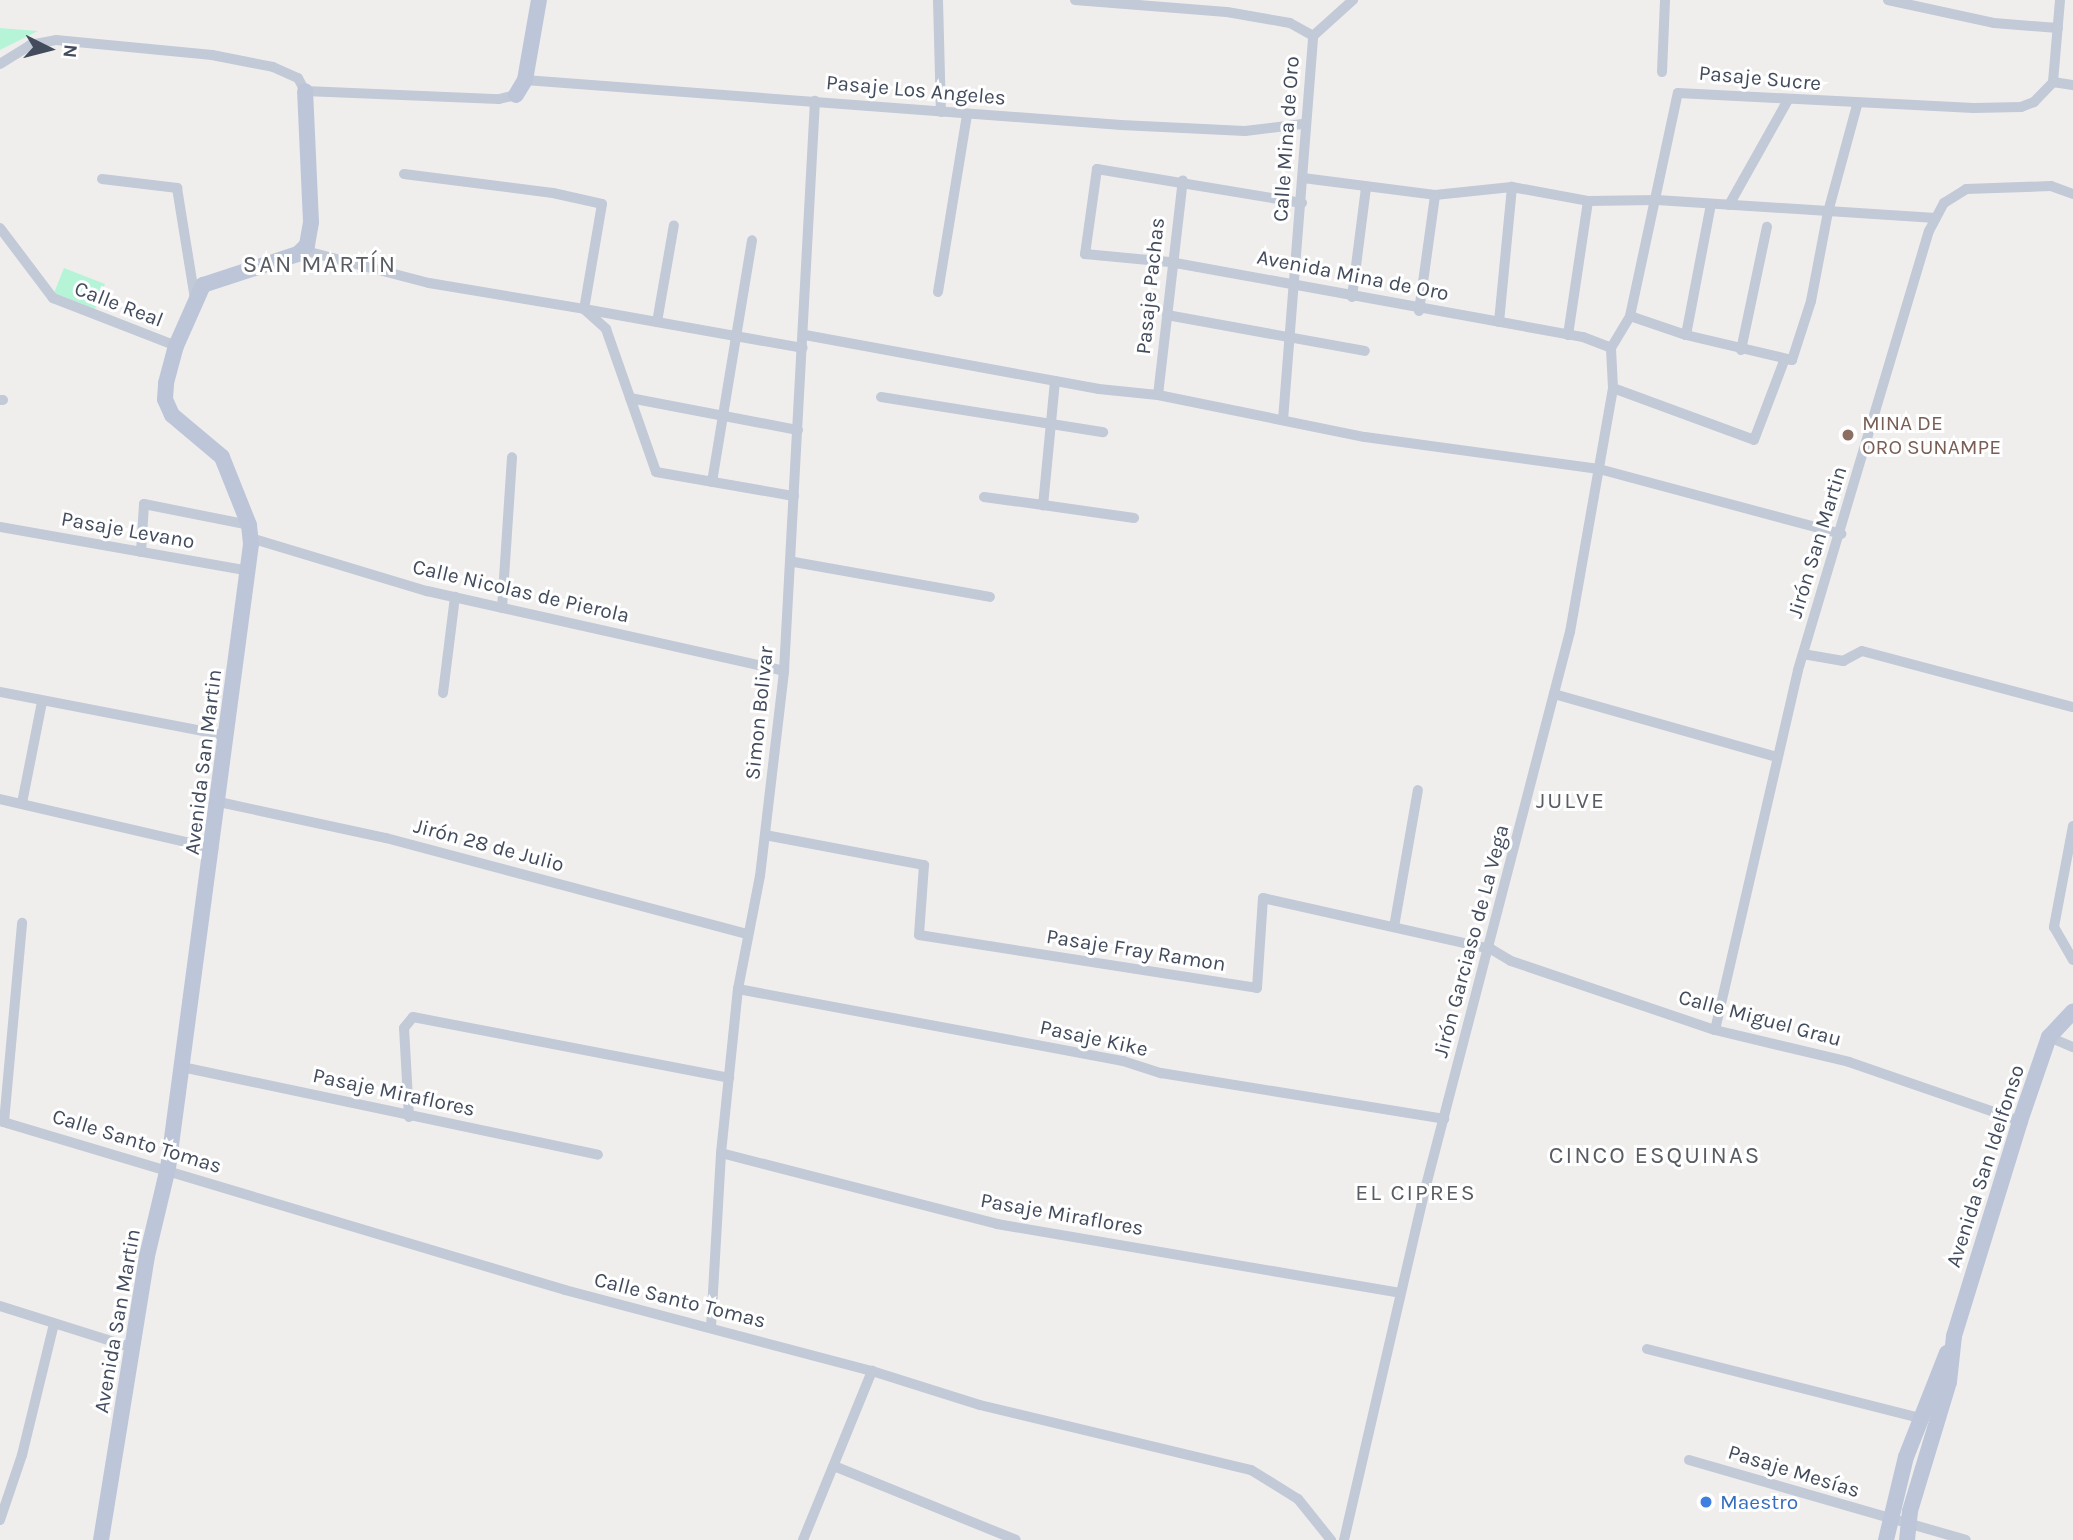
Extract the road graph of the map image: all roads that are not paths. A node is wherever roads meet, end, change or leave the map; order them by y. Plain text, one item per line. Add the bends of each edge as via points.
1 (539, 0) edge
2 (938, 0) edge
3 (1075, 0) edge
4 (1353, 0) edge
5 (1665, 0) edge
6 (1888, 0) edge
7 (2060, 0) edge
8 (1117, 2) edge
9 (2058, 28) junction
10 (1313, 36) junction
11 (0, 64) edge
12 (1662, 72) dead end
13 (525, 80) junction
14 (2053, 82) junction
15 (2073, 85) edge
16 (305, 91) junction
17 (516, 95) joint
18 (1788, 100) junction
19 (815, 101) junction
20 (1857, 105) junction
21 (942, 113) junction
22 (967, 114) junction
23 (1303, 124) junction
24 (404, 174) dead end
25 (1303, 178) junction
26 (102, 179) dead end
27 (1182, 180) junction
28 (1366, 187) junction
29 (1512, 187) junction
30 (2073, 194) edge
31 (1435, 195) junction
32 (1657, 200) junction
33 (1588, 201) junction
34 (1302, 203) junction
35 (1711, 204) junction
36 (1729, 205) junction
37 (1828, 212) junction
38 (1935, 218) junction
39 (674, 225) dead end
40 (1767, 227) dead end
41 (0, 228) edge
42 (752, 240) dead end
43 (302, 250) junction
44 (1170, 262) junction
45 (1295, 286) junction
46 (938, 292) dead end
47 (1352, 297) junction
48 (195, 299) junction
49 (584, 309) junction
50 (1419, 311) junction
51 (1167, 315) junction
52 (1630, 316) junction
53 (657, 322) junction
54 (1499, 323) junction
55 (806, 335) junction
56 (1569, 335) junction
57 (1686, 335) junction
58 (734, 336) junction
59 (1287, 337) junction
60 (176, 346) junction
61 (803, 348) junction
62 (1611, 348) junction
63 (1741, 350) junction
64 (1365, 351) dead end
65 (1784, 361) junction
66 (1055, 381) junction
67 (1613, 388) junction
68 (1158, 395) junction
69 (881, 397) dead end
70 (630, 398) junction
71 (723, 417) junction
72 (1283, 420) junction
73 (1050, 425) junction
74 (798, 430) junction
75 (1104, 432) dead end
76 (512, 457) dead end
77 (1599, 469) junction
78 (712, 482) junction
79 (794, 496) junction
80 (984, 497) dead end
81 (1043, 506) junction
82 (1134, 518) dead end
83 (0, 527) edge
84 (250, 532) junction
85 (1840, 534) junction
86 (141, 552) junction
87 (793, 562) junction
88 (249, 571) junction
89 (454, 597) junction
90 (990, 597) dead end
91 (502, 608) junction
92 (1803, 654) junction
93 (784, 671) junction
94 (0, 692) edge
95 (443, 693) dead end
96 (1554, 694) junction
97 (43, 702) junction
98 (2073, 707) edge
99 (228, 736) junction
100 (1777, 757) junction
101 (1418, 790) dead end
102 (0, 799) edge
103 (219, 802) junction
104 (22, 803) junction
105 (2073, 826) edge
106 (765, 835) junction
107 (213, 848) junction
108 (22, 922) dead end
109 (1394, 927) junction
110 (746, 934) junction
111 (1491, 948) junction
112 (2073, 960) edge
113 (738, 989) junction
114 (2073, 1011) edge
115 (1715, 1030) junction
116 (2049, 1037) junction
117 (2073, 1047) edge
118 (182, 1067) junction
119 (729, 1078) junction
120 (409, 1116) junction
121 (1444, 1119) junction
122 (2, 1121) edge
123 (2021, 1121) junction
124 (721, 1153) junction
125 (598, 1155) dead end
126 (168, 1168) junction
127 (1400, 1293) junction
128 (0, 1306) edge
129 (54, 1324) junction
130 (711, 1327) junction
131 (1953, 1342) junction
132 (133, 1348) junction
133 (1647, 1349) dead end
134 (872, 1371) junction
135 (1920, 1418) junction
136 (1689, 1460) dead end
137 (834, 1466) junction
138 (1887, 1519) junction
139 (0, 1520) edge
140 (1909, 1521) junction
141 (101, 1540) edge
142 (803, 1540) edge
143 (1016, 1540) edge
144 (1331, 1540) edge
145 (1344, 1540) edge
146 (1886, 1540) edge
147 (1907, 1540) edge
148 (1966, 1540) edge

1 - 13 street
2 - 21 street
3 - 8 street
4 - 10 street
5 - 12 street
6 - 9 street via 1994,23
7 - 9 street
8 - 10 street via 1227,12 1290,23
9 - 14 street
10 - 23 street, Calle Mina de Oro
11 - 16 street via 30,45 55,40 188,50 273,67 298,78
13 - 17 street
13 - 19 street, Pasaje Los Angeles
14 - 15 street
14 - 20 street, Pasaje Sucre via 2035,102 2021,107
16 - 17 street via 499,99
16 - 43 street via 311,222
18 - 20 street, Pasaje Sucre
18 - 32 street, Pasaje Sucre via 1678,93
18 - 36 street
19 - 21 street, Pasaje Los Angeles
19 - 55 street, Simon Bolivar
20 - 37 street
21 - 22 street, Pasaje Los Angeles
22 - 23 street, Pasaje Los Angeles via 1245,131
22 - 46 street
23 - 25 street, Calle Mina de Oro
24 - 49 street via 553,192 602,204
25 - 28 street
25 - 34 street, Calle Mina de Oro
26 - 48 street via 177,188
27 - 34 street
27 - 44 street, Pasaje Pachas
27 - 44 street, Avenida Mina de Oro via 1097,169 1085,254
28 - 31 street
28 - 47 street
29 - 31 street
29 - 33 street
29 - 54 street
30 - 38 street, Jirón San Martin via 2051,186 1966,190 1955,192
31 - 50 street
32 - 33 street
32 - 35 street
32 - 52 street, Pasaje Sucre
33 - 56 street
34 - 45 street, Calle Mina de Oro
35 - 36 street
35 - 57 street
36 - 37 street
37 - 38 street
37 - 65 street via 1811,301 1792,360
38 - 85 street, Jirón San Martin
39 - 53 street
40 - 63 street
41 - 60 street, Calle Real via 53,298
42 - 58 street
43 - 48 street, Avenida San Martin via 218,278 203,285
43 - 49 street via 429,283
44 - 45 street, Avenida Mina de Oro
44 - 51 street, Pasaje Pachas
45 - 47 street, Avenida Mina de Oro
45 - 59 street, Calle Mina de Oro
47 - 50 street, Avenida Mina de Oro
48 - 60 street, Avenida San Martin
49 - 53 street
49 - 70 street via 606,329
50 - 54 street, Avenida Mina de Oro
51 - 59 street
51 - 68 street, Pasaje Pachas
52 - 57 street
52 - 62 street, Pasaje Sucre
53 - 58 street
54 - 56 street, Avenida Mina de Oro
55 - 61 street, Simon Bolivar
55 - 66 street
56 - 62 street, Avenida Mina de Oro
57 - 63 street
58 - 61 street
58 - 71 street
59 - 64 street
59 - 72 street, Calle Mina de Oro
60 - 84 street, Avenida San Martin via 165,399 172,415 222,457
61 - 74 street, Simon Bolivar
62 - 67 street, Jirón Garciaso de La Vega
63 - 65 street
65 - 67 street via 1754,440
66 - 68 street
66 - 73 street
67 - 77 street, Jirón Garciaso de La Vega
68 - 72 street
69 - 73 street
70 - 71 street
70 - 78 street via 650,467
71 - 74 street
71 - 78 street
72 - 77 street via 1365,437
73 - 75 street
73 - 81 street
74 - 79 street, Simon Bolivar
76 - 91 street
77 - 85 street
77 - 96 street, Jirón Garciaso de La Vega
78 - 79 street
79 - 87 street, Simon Bolivar
80 - 81 street
81 - 82 street
83 - 86 street, Pasaje Levano
84 - 86 street, Calle Nicolas de Pierola via 144,504
84 - 88 street, Avenida San Martin
84 - 89 street, Calle Nicolas de Pierola
85 - 92 street, Jirón San Martin
86 - 88 street, Pasaje Levano
87 - 90 street
87 - 93 street, Simon Bolivar
88 - 99 street, Avenida San Martin
89 - 91 street, Calle Nicolas de Pierola
89 - 95 street
91 - 93 street, Calle Nicolas de Pierola
92 - 98 street via 1843,661 1861,652
92 - 100 street, Jirón San Martin
93 - 106 street, Simon Bolivar
94 - 97 street
96 - 100 street
96 - 111 street, Jirón Garciaso de La Vega
97 - 99 street
97 - 104 street
99 - 103 street, Avenida San Martin
100 - 115 street, Jirón San Martin
101 - 109 street
102 - 104 street
103 - 107 street, Avenida San Martin
103 - 110 street, Jirón 28 de Julio via 386,838
104 - 107 street
105 - 112 street via 2054,927
106 - 109 street, Pasaje Fray Ramon via 924,865 919,935 1257,988 1263,898
106 - 110 street, Simon Bolivar
107 - 118 street, Avenida San Martin
108 - 122 street
109 - 111 street, Pasaje Fray Ramon
110 - 113 street, Simon Bolivar
111 - 115 street, Calle Miguel Grau via 1511,961
111 - 121 street, Jirón Garciaso de La Vega
113 - 119 street, Simon Bolivar
113 - 121 street, Pasaje Kike via 1123,1061 1161,1073
114 - 116 street, Avenida San Idelfonso
115 - 123 street, Calle Miguel Grau via 1849,1062
116 - 117 street
116 - 123 street, Avenida San Idelfonso
118 - 120 street, Pasaje Miraflores
118 - 126 street, Avenida San Martin
119 - 120 street via 412,1017 404,1028
119 - 124 street, Simon Bolivar
120 - 125 street, Pasaje Miraflores
121 - 127 street, Jirón Garciaso de La Vega
122 - 126 street, Calle Santo Tomas
123 - 131 street, Avenida San Idelfonso
124 - 127 street, Pasaje Miraflores via 997,1224
124 - 130 street, Simon Bolivar
126 - 130 street, Calle Santo Tomas via 326,1221
126 - 132 street, Avenida San Martin via 147,1256
127 - 145 street, Jirón Garciaso de La Vega
128 - 129 street
129 - 132 street
129 - 139 street via 22,1455
130 - 134 street, Calle Santo Tomas
131 - 135 street, Avenida San Idelfonso
131 - 140 street, Avenida San Idelfonso via 1949,1382
132 - 141 street, Avenida San Martin
133 - 135 street
134 - 137 street
134 - 144 street, Calle Santo Tomas via 980,1405 1251,1470 1298,1499
135 - 138 street, Avenida San Idelfonso
136 - 138 street, Pasaje Mesías
137 - 142 street
137 - 143 street
138 - 140 street, Pasaje Mesías
138 - 146 street, Avenida San Idelfonso
140 - 147 street, Avenida San Idelfonso
140 - 148 street, Pasaje Mesías

